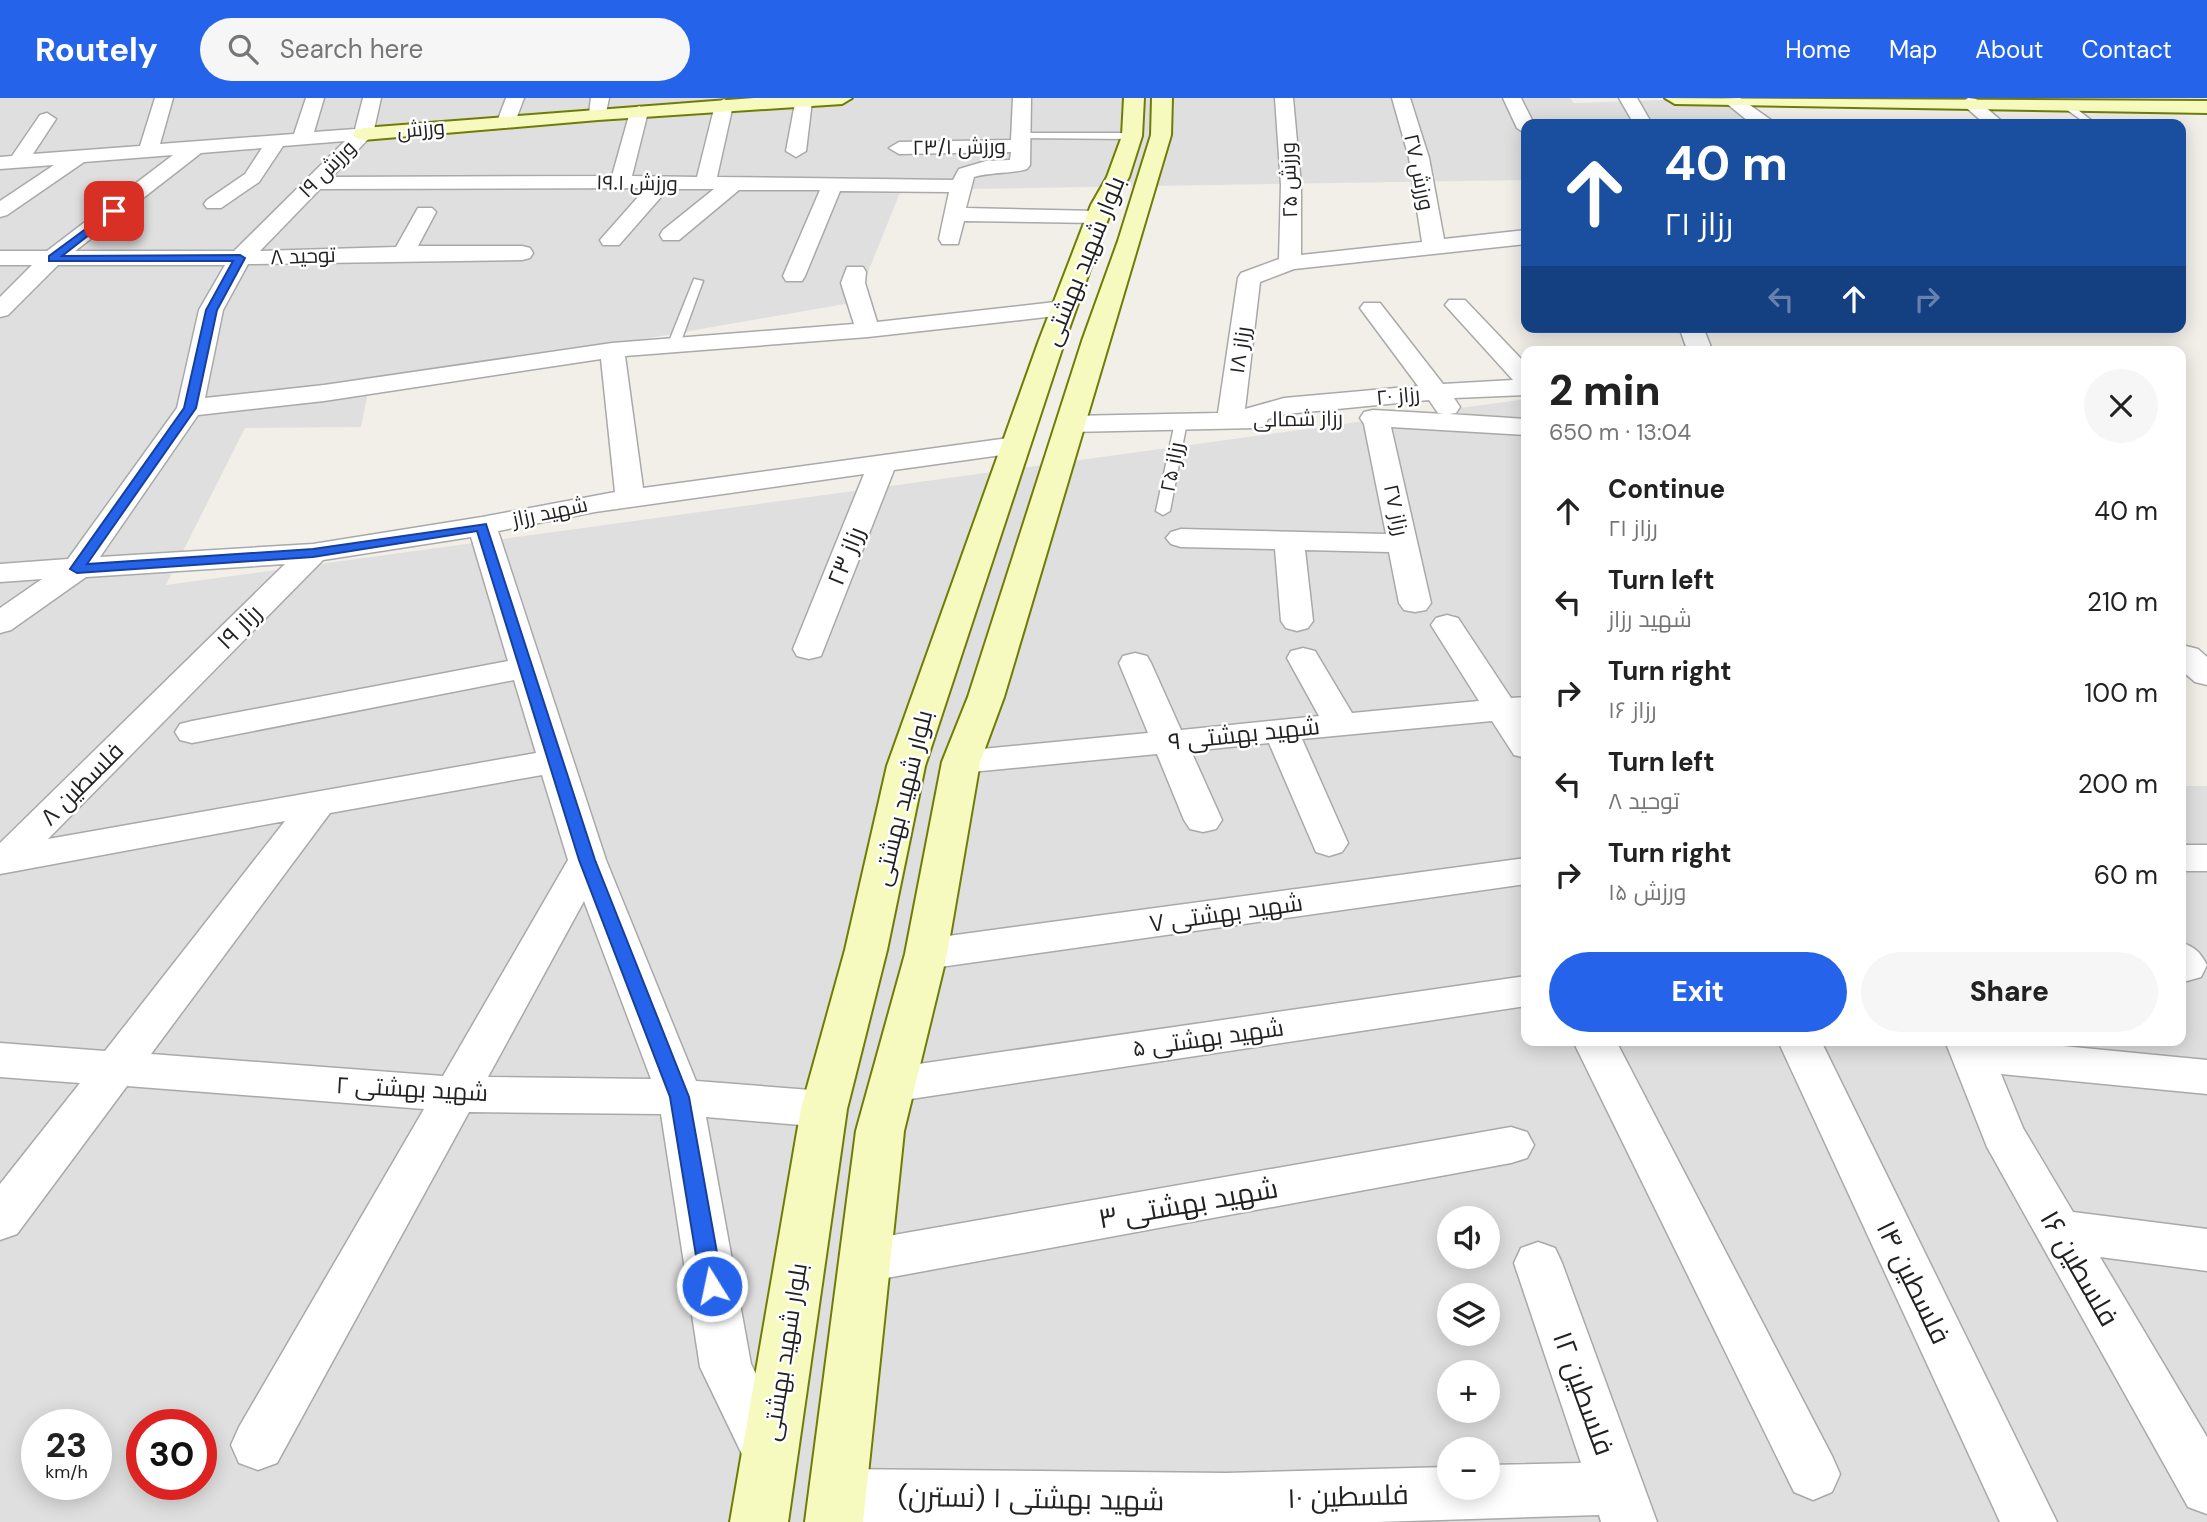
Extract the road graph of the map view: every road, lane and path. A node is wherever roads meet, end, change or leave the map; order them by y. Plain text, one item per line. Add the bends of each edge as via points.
1 (164, 98) edge
2 (315, 98) edge
3 (372, 98) edge
4 (514, 98) edge
5 (842, 98) edge
6 (1022, 98) edge
7 (1134, 98) edge
8 (1162, 98) edge
9 (1284, 98) edge
10 (1401, 98) edge
11 (1512, 98) edge
12 (1628, 98) edge
13 (1675, 98) edge
14 (1730, 99) edge
15 (1758, 99) edge
16 (803, 101) junction
17 (2060, 102) edge
18 (1970, 103) junction
19 (724, 105) junction
20 (599, 106) edge
21 (2207, 107) edge
22 (639, 112) junction
23 (47, 119) dead end
24 (1522, 119) edge
25 (1640, 119) edge
26 (1756, 119) edge
27 (1990, 119) edge
28 (2085, 119) edge
29 (506, 122) junction
30 (363, 134) junction
31 (1132, 136) junction
32 (303, 137) junction
33 (277, 140) junction
34 (1020, 141) junction
35 (196, 147) junction
36 (899, 148) dead end
37 (148, 151) junction
38 (796, 151) dead end
39 (79, 157) junction
40 (9, 162) edge
41 (620, 182) junction
42 (314, 183) junction
43 (662, 183) junction
44 (705, 184) junction
45 (733, 184) junction
46 (831, 186) junction
47 (960, 186) junction
48 (214, 204) dead end
49 (0, 211) edge
50 (425, 212) dead end
51 (954, 214) junction
52 (1098, 216) junction
53 (671, 236) dead end
54 (1521, 238) edge
55 (950, 239) dead end
56 (611, 240) dead end
57 (1434, 247) junction
58 (404, 253) junction
59 (522, 253) dead end
60 (0, 258) edge
61 (52, 258) junction
62 (240, 258) junction
63 (1290, 263) junction
64 (855, 272) dead end
65 (794, 276) dead end
66 (698, 281) dead end
67 (1457, 305) dead end
68 (1372, 308) dead end
69 (0, 310) edge
70 (1060, 320) junction
71 (868, 330) junction
72 (1097, 335) junction
73 (674, 344) junction
74 (612, 350) junction
75 (1521, 374) edge
76 (1521, 387) edge
77 (1436, 392) junction
78 (190, 408) junction
79 (1376, 418) junction
80 (1230, 421) junction
81 (1181, 422) junction
82 (1458, 422) junction
83 (1070, 425) junction
84 (1521, 427) edge
85 (1016, 445) junction
86 (883, 462) junction
87 (630, 498) junction
88 (1163, 511) dead end
89 (482, 526) junction
90 (1181, 538) dead end
91 (1289, 541) junction
92 (1403, 543) junction
93 (313, 553) junction
94 (77, 569) junction
95 (0, 573) edge
96 (1415, 603) dead end
97 (1297, 621) dead end
98 (0, 623) edge
99 (1447, 625) dead end
100 (809, 649) dead end
101 (1303, 658) dead end
102 (1135, 663) dead end
103 (526, 668) junction
104 (164, 702) joint
105 (1514, 708) edge
106 (1340, 724) junction
107 (1281, 730) junction
108 (1521, 731) edge
109 (192, 732) dead end
110 (1168, 741) junction
111 (555, 761) junction
112 (961, 762) junction
113 (318, 804) junction
114 (1203, 820) dead end
115 (1329, 843) dead end
116 (2186, 858) edge
117 (2207, 858) edge
118 (587, 860) junction
119 (4, 862) edge
120 (1521, 872) edge
121 (926, 954) junction
122 (1521, 992) edge
123 (1597, 1046) edge
124 (1801, 1046) edge
125 (1968, 1048) edge
126 (0, 1060) edge
127 (116, 1069) junction
128 (2207, 1077) edge
129 (891, 1085) junction
130 (455, 1094) junction
131 (680, 1097) junction
132 (824, 1109) junction
133 (1511, 1145) dead end
134 (0, 1220) edge
135 (2059, 1231) junction
136 (2207, 1250) edge
137 (865, 1261) junction
138 (1538, 1264) dead end
139 (258, 1445) dead end
140 (768, 1453) junction
141 (1813, 1474) dead end
142 (2207, 1488) edge
143 (1623, 1505) edge
144 (835, 1509) edge
145 (1227, 1511) edge
146 (759, 1522) edge
147 (2029, 1522) edge

1 - 37 street
2 - 32 street
3 - 30 street
4 - 29 street
5 - 16 main road, ورزش
6 - 34 street
7 - 31 main road, بلوار شهید بهشتی
8 - 72 main road, بلوار شهید بهشتی via 1161,135
9 - 63 street, ورزش ۲۵ via 1291,185
10 - 57 street, ورزش ۲۷ via 1419,158
11 - 24 street
12 - 25 street
13 - 14 main road
14 - 15 main road
14 - 26 street
15 - 18 main road
16 - 19 main road, ورزش
16 - 38 street
17 - 18 main road
17 - 21 main road
17 - 28 lane
18 - 27 street
19 - 22 main road, ورزش
19 - 44 street
20 - 22 main road, ورزش
20 - 29 main road, ورزش
22 - 41 street
23 - 40 street
29 - 30 main road, ورزش
30 - 32 street, ورزش
30 - 42 street, ورزش ۱۹
31 - 34 lane
31 - 52 main road, بلوار شهید بهشتی
32 - 33 street, ورزش
33 - 35 street, ورزش
33 - 48 street via 251,178
34 - 36 street, ورزش ۲۳/۱
34 - 47 street via 1020,165 974,169
35 - 37 street, ورزش
35 - 61 street
37 - 39 street, ورزش
39 - 40 street, ورزش
39 - 49 street
41 - 42 street, ورزش ۱۹.۱
41 - 43 street, ورزش ۱۹.۱
42 - 62 street, ورزش ۱۹
43 - 44 street, ورزش ۱۹.۱
43 - 56 street
44 - 45 street, ورزش ۱۹.۱
45 - 46 street, ورزش ۱۹.۱
45 - 53 street
46 - 47 street, ورزش ۱۹.۱
46 - 65 street
47 - 51 street
50 - 58 street
51 - 52 street
51 - 55 street
52 - 70 main road, بلوار شهید بهشتی
54 - 57 street
57 - 63 street
58 - 59 street, توحید ۸
58 - 62 street, توحید ۸
60 - 61 street, توحید ۸
61 - 62 street, توحید ۸
61 - 69 street
62 - 78 street, ورزش ۱۹ via 211,310
63 - 80 street, رزاز ۱۸ via 1250,278
64 - 71 street via 853,283
66 - 73 lane
67 - 75 street
68 - 77 street
70 - 71 street
70 - 72 main road
70 - 85 main road, بلوار شهید بهشتی
71 - 73 street
72 - 83 main road, بلوار شهید بهشتی
73 - 74 street
74 - 78 street
74 - 87 street
76 - 77 street, رزاز ۲۰
77 - 80 street, رزاز ۲۰ via 1284,406
77 - 82 street
78 - 94 street
79 - 80 street, رزاز شمالی
79 - 82 street, رزاز شمالی
79 - 92 street, رزاز ۲۷
80 - 81 street, رزاز شمالی
81 - 83 street, رزاز شمالی
81 - 88 lane, رزاز ۲۵
82 - 84 street, رزاز شمالی
83 - 112 main road, بلوار شهید بهشتی via 986,697
85 - 86 street, شهید رزاز
85 - 132 main road, بلوار شهید بهشتی via 906,766 866,950
86 - 87 street, شهید رزاز
86 - 100 street, رزاز ۲۳
87 - 89 street, شهید رزاز
89 - 93 street, شهید رزاز
89 - 103 street
90 - 91 street
91 - 92 street
91 - 97 street
92 - 96 street, رزاز ۲۷
93 - 94 street, شهید رزاز
93 - 104 street, رزاز ۱۹
94 - 95 street, شهید رزاز
94 - 98 street
99 - 105 street
101 - 106 street
102 - 110 street
103 - 109 street
103 - 111 street
104 - 119 street, فلسطین ۸
105 - 106 street, شهید بهشتی ۹
105 - 108 street
106 - 107 street, شهید بهشتی ۹
107 - 110 street, شهید بهشتی ۹
107 - 115 street
110 - 112 street, شهید بهشتی ۹
110 - 114 street
111 - 113 street
111 - 118 street
112 - 121 main road, بلوار شهید بهشتی
113 - 119 street
113 - 127 street
116 - 117 street
118 - 130 street
118 - 131 street
120 - 121 street, شهید بهشتی ۷
121 - 129 main road, بلوار شهید بهشتی
122 - 129 street, شهید بهشتی ۵
123 - 141 street
124 - 147 street, فلسطین ۱۴
125 - 128 street
125 - 135 street, فلسطین ۱۶ via 2003,1134
126 - 127 street, شهید بهشتی ۲
127 - 130 street, شهید بهشتی ۲
127 - 134 street
129 - 137 main road, بلوار شهید بهشتی via 880,1131
130 - 131 street, شهید بهشتی ۲
130 - 139 street
131 - 132 street, شهید بهشتی ۲
131 - 140 street via 726,1367
132 - 140 main road, بلوار شهید بهشتی
133 - 137 street, شهید بهشتی ۳
135 - 136 street
135 - 142 street, فلسطین ۱۶
137 - 144 main road, بلوار شهید بهشتی
138 - 143 street, فلسطین ۱۲
140 - 146 main road, بلوار شهید بهشتی
143 - 145 street, فلسطین ۱۰
144 - 145 street, شهید بهشتی ۱ (نسترن)

